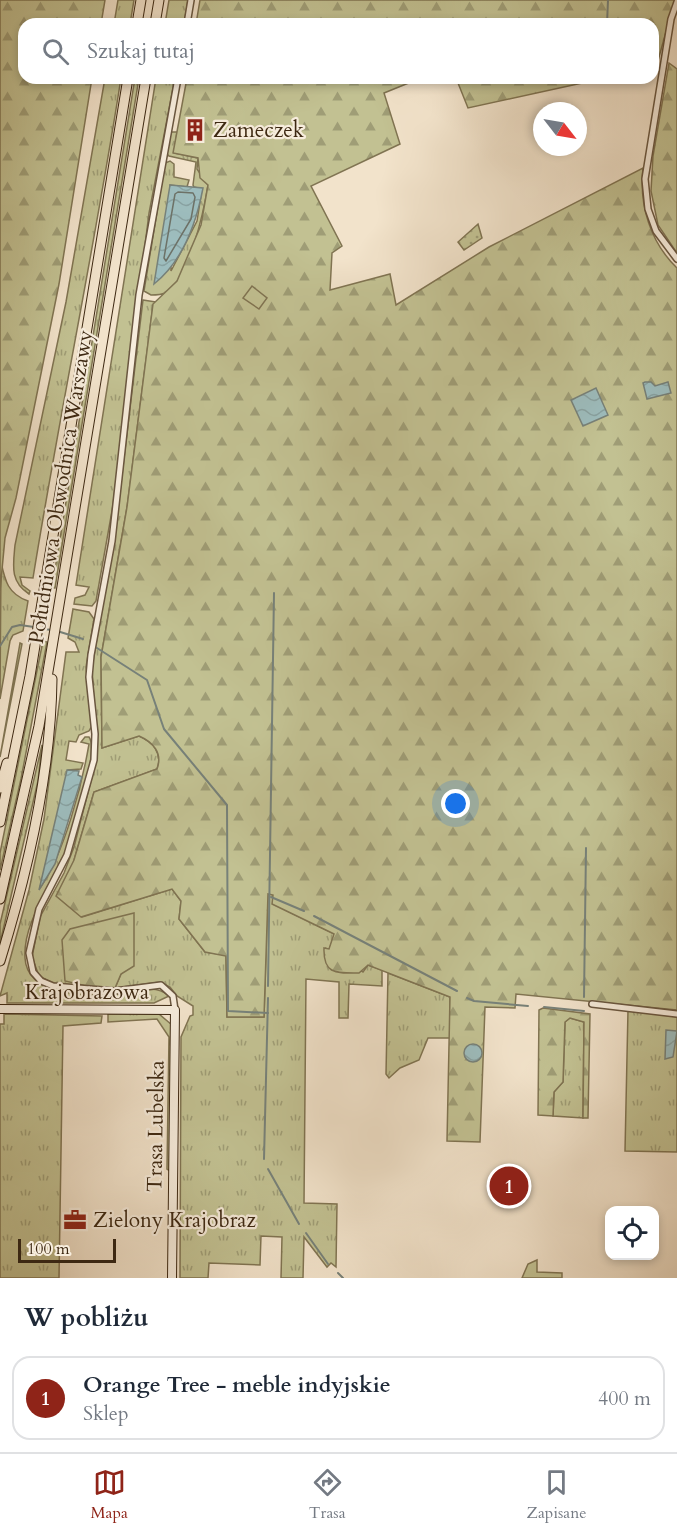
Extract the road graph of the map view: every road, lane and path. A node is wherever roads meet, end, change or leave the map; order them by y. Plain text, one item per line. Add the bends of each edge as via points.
1 (141, 0) edge
2 (159, 0) edge
3 (191, 0) edge
4 (677, 2) edge
5 (138, 18) edge
6 (156, 18) edge
7 (188, 18) edge
8 (127, 84) edge
9 (145, 84) edge
10 (177, 84) edge
11 (677, 259) edge
12 (53, 650) junction
13 (26, 694) junction
14 (0, 788) edge
15 (0, 822) edge
16 (0, 899) edge
17 (0, 961) edge
18 (592, 1004) dead end
19 (0, 1010) edge
20 (175, 1010) junction
21 (677, 1014) edge
22 (172, 1278) edge

1 - 5 highway
2 - 6 highway
3 - 7 street
4 - 11 street via 645,179 648,209 656,231
8 - 13 highway, Południowa Obwodnica Warszawy
9 - 12 highway, Południowa Obwodnica Warszawy
10 - 20 street via 139,296 112,541 91,655 94,760 67,855 39,909 28,953 33,972 46,984 115,991 161,986 173,996
12 - 16 highway, Południowa Obwodnica Warszawy via 30,775
12 - 17 highway via 43,779 26,867
13 - 14 highway
13 - 15 highway, Południowa Obwodnica Warszawy
18 - 21 street
19 - 20 street, Krajobrazowa
20 - 22 street, Trasa Lubelska

